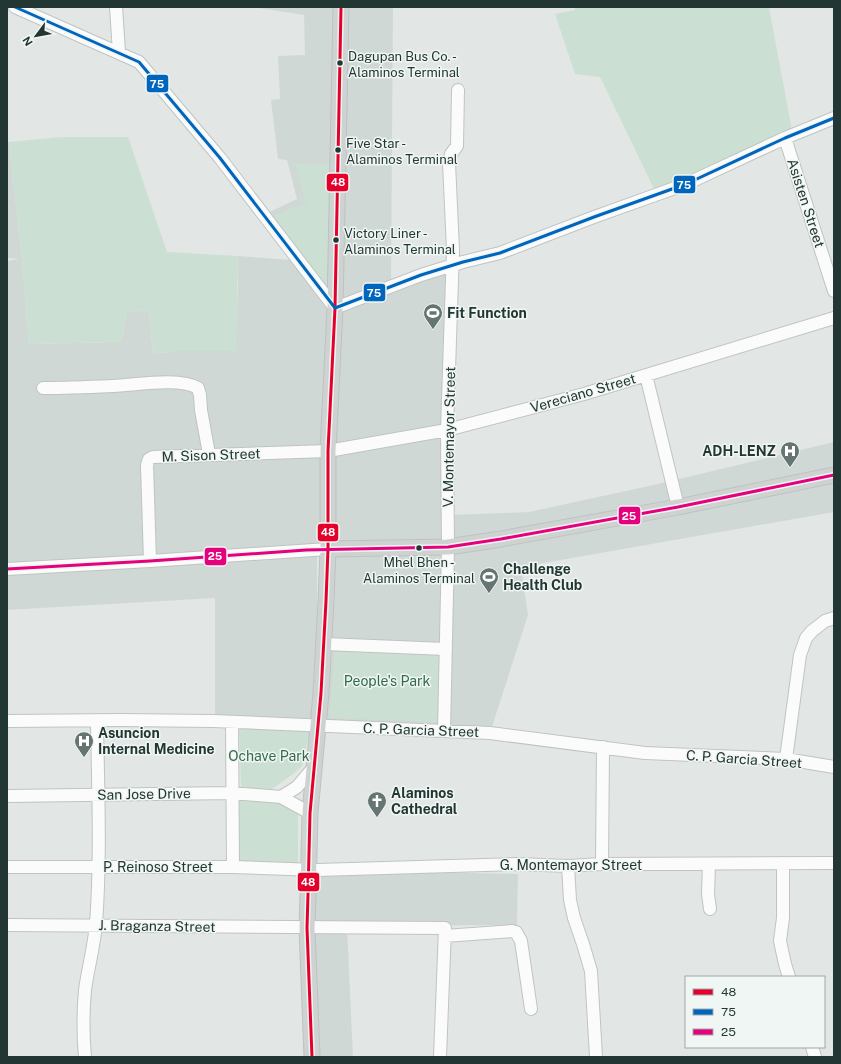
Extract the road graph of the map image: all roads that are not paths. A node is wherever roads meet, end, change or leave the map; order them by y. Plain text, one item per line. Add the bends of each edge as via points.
1 (15, 7) edge
2 (116, 7) edge
3 (341, 7) edge
4 (119, 52) junction
5 (458, 90) dead end
6 (834, 118) edge
7 (785, 138) junction
8 (452, 265) junction
9 (834, 290) edge
10 (335, 308) junction
11 (834, 318) edge
12 (646, 375) junction
13 (43, 388) dead end
14 (447, 430) junction
15 (328, 451) junction
16 (209, 454) junction
17 (834, 475) edge
18 (678, 507) junction
19 (448, 546) junction
20 (328, 549) junction
21 (150, 561) junction
22 (7, 569) edge
23 (834, 618) edge
24 (324, 644) junction
25 (446, 649) junction
26 (7, 721) edge
27 (97, 721) junction
28 (232, 722) junction
29 (318, 726) junction
30 (444, 730) junction
31 (603, 747) junction
32 (786, 759) junction
33 (834, 766) edge
34 (313, 768) junction
35 (232, 793) junction
36 (99, 794) junction
37 (7, 796) edge
38 (281, 797) junction
39 (310, 812) junction
40 (834, 862) edge
41 (783, 863) junction
42 (602, 864) junction
43 (709, 864) junction
44 (568, 866) junction
45 (7, 867) edge
46 (99, 867) junction
47 (233, 867) junction
48 (308, 870) junction
49 (710, 909) dead end
50 (7, 925) edge
51 (96, 925) junction
52 (307, 928) junction
53 (445, 932) junction
54 (789, 976) edge
55 (531, 1008) dead end
56 (85, 1057) edge
57 (312, 1057) edge
58 (440, 1057) edge
59 (596, 1057) edge

1 - 4 street
2 - 4 street
3 - 10 main road
4 - 10 street via 139,62 168,94
5 - 8 street, V. Montemayor Street via 457,146 451,154 449,163
6 - 7 street
7 - 8 street via 686,184 500,253
7 - 9 street, Asisten Street
8 - 10 street
8 - 14 street, V. Montemayor Street
10 - 15 main road
11 - 12 street, Vereciano Street
12 - 14 street, Vereciano Street
12 - 18 street
13 - 16 street via 153,382 191,384 198,388 200,395
14 - 15 street, Vereciano Street
14 - 19 street, V. Montemayor Street
15 - 16 street, M. Sison Street
15 - 20 main road
16 - 21 street, M. Sison Street via 153,456 148,459
17 - 18 main road
18 - 19 main road
19 - 20 main road
19 - 25 street, V. Montemayor Street
20 - 21 street
20 - 24 main road
21 - 22 street
23 - 32 street via 812,631 806,638 800,655
24 - 25 street
24 - 29 main road
25 - 30 street, V. Montemayor Street
26 - 27 street, C. P. Garcia Street
27 - 28 street, C. P. Garcia Street
27 - 36 street
28 - 29 street, C. P. Garcia Street
28 - 35 street
29 - 30 street, C. P. Garcia Street
29 - 34 main road
30 - 31 street, C. P. Garcia Street via 490,732
31 - 32 street, C. P. Garcia Street via 645,753
31 - 42 street
32 - 33 street, C. P. Garcia Street
34 - 38 street via 297,787
34 - 39 main road
35 - 36 street, San Jose Drive
35 - 38 street, San Jose Drive
35 - 47 street
36 - 37 street, San Jose Drive
36 - 46 street
38 - 39 street, San Jose Drive
39 - 48 main road
40 - 41 street, G. Montemayor Street
41 - 43 street, G. Montemayor Street
41 - 54 street via 783,918 780,941
42 - 43 street, G. Montemayor Street
42 - 44 street, G. Montemayor Street
43 - 49 street
44 - 48 street, G. Montemayor Street via 516,864
44 - 59 street via 570,900 591,971
45 - 46 street, P. Reinoso Street
46 - 47 street, P. Reinoso Street
46 - 51 street
47 - 48 street, P. Reinoso Street
48 - 52 main road
50 - 51 street, J. Braganza Street
51 - 52 street, J. Braganza Street
51 - 56 street via 85,991
52 - 53 street, J. Braganza Street
52 - 57 main road
53 - 55 street, J. Braganza Street via 516,932 520,941
53 - 58 street

